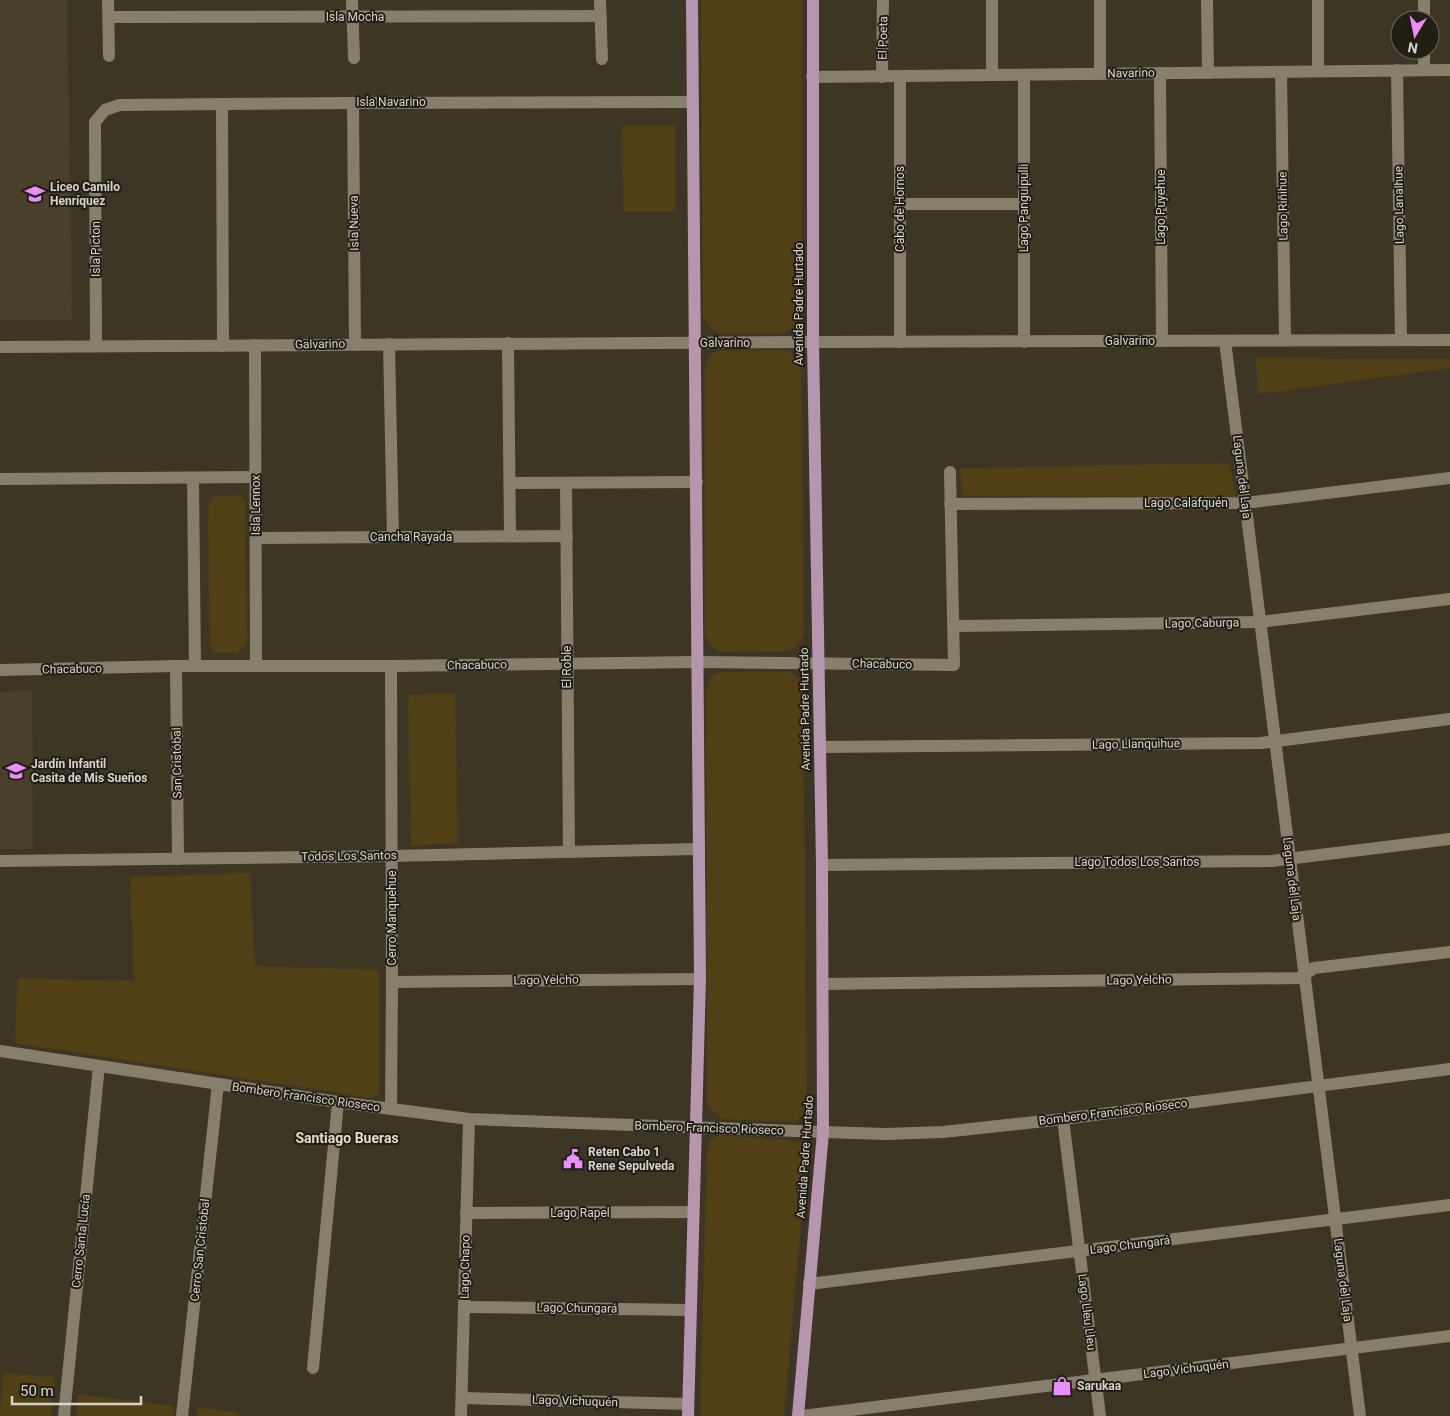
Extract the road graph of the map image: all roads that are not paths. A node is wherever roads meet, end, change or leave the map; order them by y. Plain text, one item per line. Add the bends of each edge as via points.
1 (108, 0) edge
2 (352, 0) edge
3 (600, 0) edge
4 (692, 0) edge
5 (813, 0) edge
6 (883, 0) edge
7 (992, 0) edge
8 (1100, 0) edge
9 (1207, 0) edge
10 (1318, 0) edge
11 (601, 16) junction
12 (109, 17) junction
13 (352, 17) junction
14 (109, 56) dead end
15 (354, 58) dead end
16 (602, 59) dead end
17 (1424, 60) edge
18 (1397, 70) junction
19 (1424, 70) junction
20 (1450, 70) edge
21 (1281, 72) junction
22 (1318, 72) junction
23 (1160, 73) junction
24 (1208, 73) junction
25 (1100, 74) junction
26 (992, 75) junction
27 (1024, 75) junction
28 (882, 76) junction
29 (900, 76) junction
30 (812, 77) junction
31 (353, 102) junction
32 (693, 102) junction
33 (222, 104) junction
34 (95, 122) joint
35 (900, 204) junction
36 (1024, 204) junction
37 (1284, 340) junction
38 (1401, 340) junction
39 (1450, 340) edge
40 (1162, 341) junction
41 (1225, 341) junction
42 (813, 342) junction
43 (900, 342) junction
44 (1024, 342) junction
45 (508, 343) junction
46 (694, 343) junction
47 (355, 344) junction
48 (390, 344) junction
49 (255, 345) junction
50 (96, 346) junction
51 (223, 346) junction
52 (0, 347) edge
53 (950, 472) dead end
54 (256, 477) junction
55 (193, 478) junction
56 (1450, 478) edge
57 (0, 479) edge
58 (698, 482) junction
59 (510, 483) junction
60 (566, 483) junction
61 (1245, 503) junction
62 (950, 504) junction
63 (510, 536) junction
64 (567, 536) junction
65 (393, 537) junction
66 (256, 538) junction
67 (1450, 599) edge
68 (1260, 622) junction
69 (953, 626) junction
70 (697, 662) junction
71 (567, 664) junction
72 (818, 664) junction
73 (256, 665) junction
74 (176, 666) junction
75 (195, 666) junction
76 (391, 666) junction
77 (0, 670) edge
78 (1450, 719) edge
79 (1275, 740) junction
80 (820, 747) junction
81 (1450, 838) edge
82 (698, 848) junction
83 (568, 852) junction
84 (392, 856) junction
85 (178, 859) junction
86 (1290, 859) junction
87 (0, 861) edge
88 (822, 865) junction
89 (1450, 952) edge
90 (1304, 975) junction
91 (700, 979) junction
92 (392, 982) junction
93 (823, 984) junction
94 (0, 1050) edge
95 (99, 1066) junction
96 (1450, 1069) edge
97 (218, 1084) junction
98 (1318, 1086) junction
99 (338, 1102) junction
100 (391, 1109) junction
101 (469, 1119) junction
102 (1062, 1119) junction
103 (695, 1128) junction
104 (823, 1132) junction
105 (1450, 1205) edge
106 (693, 1212) junction
107 (466, 1213) junction
108 (1335, 1219) junction
109 (1079, 1251) junction
110 (809, 1284) junction
111 (464, 1307) junction
112 (690, 1310) junction
113 (1450, 1336) edge
114 (1351, 1348) junction
115 (313, 1368) dead end
116 (1095, 1380) junction
117 (462, 1398) junction
118 (688, 1410) edge
119 (64, 1416) edge
120 (182, 1416) edge
121 (461, 1416) edge
122 (798, 1416) edge
123 (802, 1416) edge
124 (1100, 1416) edge
125 (1360, 1416) edge

1 - 12 street
2 - 13 street
3 - 11 street
4 - 32 main road
5 - 30 main road, Avenida Padre Hurtado
6 - 28 street, El Poeta
7 - 26 street
8 - 25 street
9 - 24 street
10 - 22 street
11 - 13 street, Isla Mocha
11 - 16 street
12 - 13 street, Isla Mocha
12 - 14 street
13 - 15 street
17 - 19 street
18 - 19 street, Navarino
18 - 22 street, Navarino
18 - 38 street, Lago Lanalhue
19 - 20 street, Navarino
21 - 22 street, Navarino
21 - 24 street, Navarino
21 - 37 street, Lago Riñihue
23 - 24 street, Navarino
23 - 25 street, Navarino
23 - 40 street, Lago Puyehue
25 - 27 street, Navarino
26 - 27 street, Navarino
26 - 29 street, Navarino
27 - 36 street, Lago Panguipulli
28 - 29 street, Navarino
28 - 30 street, Navarino
29 - 35 street, Cabo de Hornos
30 - 42 main road, Avenida Padre Hurtado
31 - 32 street, Isla Navarino
31 - 33 street, Isla Navarino
31 - 47 street, Isla Nueva
32 - 46 main road
33 - 34 street, Isla Navarino via 119,105 105,110
33 - 51 street
34 - 50 street, Isla Picton
35 - 36 street
35 - 43 street, Cabo de Hornos
36 - 44 street, Lago Panguipulli
37 - 38 street, Galvarino
37 - 41 street, Galvarino
38 - 39 street, Galvarino
40 - 41 street, Galvarino
40 - 44 street, Galvarino
41 - 61 street, Laguna del Laja
42 - 43 street, Galvarino
42 - 46 street, Galvarino
42 - 72 main road, Avenida Padre Hurtado
43 - 44 street, Galvarino
45 - 46 street, Galvarino
45 - 48 street, Galvarino
45 - 59 street
46 - 58 main road
47 - 48 street, Galvarino
47 - 49 street, Galvarino
48 - 65 street
49 - 51 street, Galvarino
49 - 54 street, Isla Lennox
50 - 51 street, Galvarino
50 - 52 street, Galvarino
53 - 62 street
54 - 55 street
54 - 66 street, Isla Lennox
55 - 57 street
55 - 75 street
56 - 61 street, Lago Calafquén
58 - 60 street
58 - 70 main road
59 - 60 street
59 - 63 street
60 - 64 street, El Roble
61 - 62 street, Lago Calafquén
61 - 68 street, Laguna del Laja
62 - 69 street
63 - 64 street, Cancha Rayada
63 - 65 street, Cancha Rayada
64 - 71 street, El Roble
65 - 66 street, Cancha Rayada
66 - 73 street, Isla Lennox
67 - 68 street, Lago Caburga
68 - 69 street, Lago Caburga
68 - 79 street, Laguna del Laja
69 - 72 street, Chacabuco via 954,665
70 - 71 street, Chacabuco
70 - 72 street, Chacabuco
70 - 82 main road
71 - 76 street, Chacabuco
71 - 83 street, El Roble
72 - 80 main road, Avenida Padre Hurtado
73 - 75 street, Chacabuco
73 - 76 street, Chacabuco
74 - 75 street, Chacabuco
74 - 77 street, Chacabuco
74 - 85 street, San Cristóbal
76 - 84 street, Cerro Manquehue
78 - 79 street, Lago Llanquihue
79 - 80 street, Lago Llanquihue via 1261,743
79 - 86 street, Laguna del Laja
80 - 88 main road, Avenida Padre Hurtado
81 - 86 street, Lago Todos Los Santos
82 - 83 street, Todos Los Santos
82 - 91 main road
83 - 84 street, Todos Los Santos
84 - 85 street, Todos Los Santos
84 - 92 street, Cerro Manquehue
85 - 87 street, Todos Los Santos
86 - 88 street, Lago Todos Los Santos
86 - 90 street, Laguna del Laja
88 - 93 main road, Avenida Padre Hurtado
89 - 90 street, Lago Yelcho via 1314,968
90 - 93 street, Lago Yelcho via 1300,978
90 - 98 street, Laguna del Laja
91 - 92 street, Lago Yelcho
91 - 103 main road
92 - 100 street, Cerro Manquehue
93 - 104 main road, Avenida Padre Hurtado
94 - 95 street, Bombero Francisco Rioseco
95 - 97 street, Bombero Francisco Rioseco
95 - 119 street, Cerro Santa Lucía
96 - 98 street, Bombero Francisco Rioseco
97 - 99 street, Bombero Francisco Rioseco
97 - 120 street, Cerro San Cristóbal
98 - 102 street, Bombero Francisco Rioseco
98 - 108 street, Laguna del Laja
99 - 100 street, Bombero Francisco Rioseco
99 - 115 street
100 - 101 street, Bombero Francisco Rioseco
101 - 103 street, Bombero Francisco Rioseco
101 - 107 street, Lago Chapo
102 - 104 street, Bombero Francisco Rioseco via 917,1133
102 - 109 street, Lago Lleu Lleu
103 - 104 street, Bombero Francisco Rioseco
103 - 106 main road
104 - 110 main road, Avenida Padre Hurtado
105 - 108 street, Lago Chungará
106 - 107 street, Lago Rapel
106 - 112 main road
107 - 111 street, Lago Chapo
108 - 109 street, Lago Chungará
108 - 114 street, Laguna del Laja
109 - 110 street, Lago Chungará
109 - 116 street, Lago Lleu Lleu
110 - 122 main road, Avenida Padre Hurtado
111 - 112 street, Lago Chungará
111 - 117 street, Lago Chapo
112 - 118 main road
113 - 114 street, Lago Vichuquén
114 - 116 street, Lago Vichuquén
114 - 125 street, Laguna del Laja
116 - 123 street, Lago Vichuquén
116 - 124 street, Lago Lleu Lleu
117 - 118 street, Lago Vichuquén
117 - 121 street, Lago Chapo

